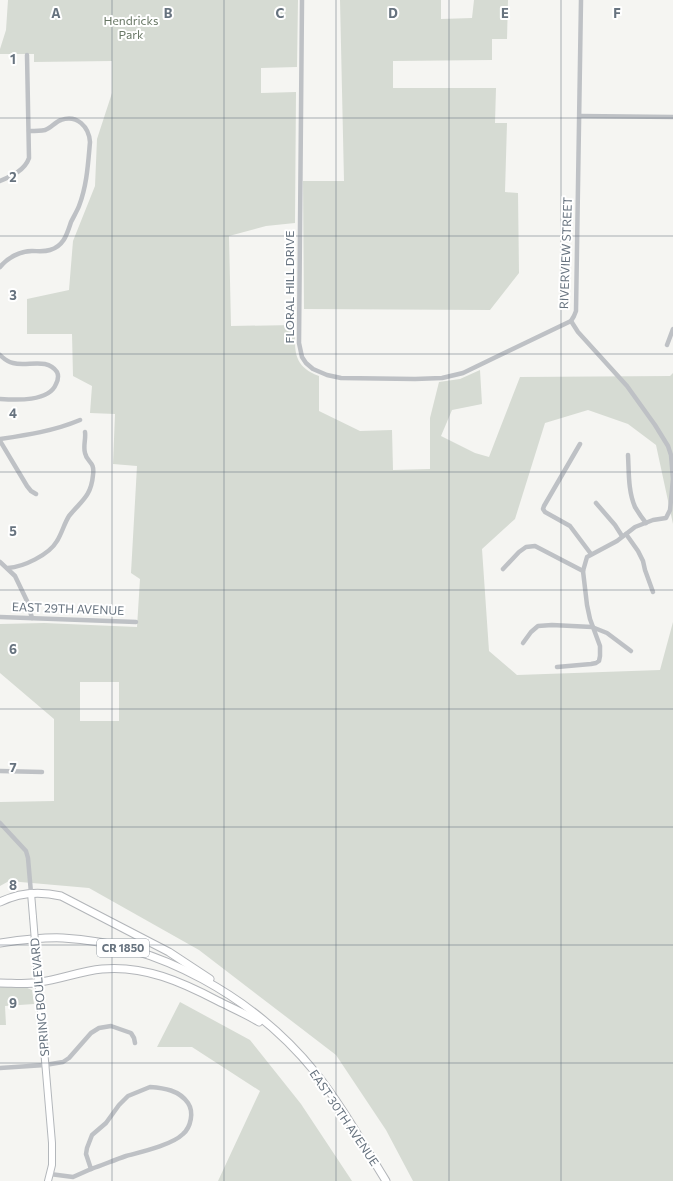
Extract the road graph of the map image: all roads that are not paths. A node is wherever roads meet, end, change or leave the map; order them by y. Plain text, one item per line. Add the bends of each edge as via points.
1 (302, 0) edge
2 (581, 0) edge
3 (27, 55) dead end
4 (580, 116) junction
5 (673, 117) edge
6 (29, 131) junction
7 (0, 180) edge
8 (0, 267) edge
9 (571, 321) junction
10 (673, 329) edge
11 (667, 345) dead end
12 (0, 355) edge
13 (0, 399) edge
14 (80, 420) dead end
15 (85, 432) dead end
16 (0, 440) edge
17 (580, 444) dead end
18 (628, 455) dead end
19 (36, 494) dead end
20 (596, 503) dead end
21 (646, 523) junction
22 (624, 535) junction
23 (591, 554) junction
24 (0, 562) edge
25 (8, 568) junction
26 (503, 569) dead end
27 (583, 571) junction
28 (653, 592) dead end
29 (0, 617) edge
30 (32, 618) junction
31 (136, 622) dead end
32 (592, 627) junction
33 (524, 643) dead end
34 (631, 651) dead end
35 (557, 667) dead end
36 (0, 771) edge
37 (42, 772) dead end
38 (0, 823) edge
39 (31, 893) junction
40 (0, 902) edge
41 (0, 943) edge
42 (0, 983) edge
43 (38, 983) junction
44 (225, 991) junction
45 (274, 1030) junction
46 (135, 1043) dead end
47 (45, 1065) junction
48 (0, 1068) edge
49 (91, 1169) junction
50 (50, 1174) junction
51 (48, 1181) edge
52 (386, 1181) edge

1 - 9 street, FLORAL HILL DRIVE via 299,343 306,364 319,372 341,378 442,378 463,373
2 - 4 street, RIVERVIEW STREET
3 - 6 street
4 - 5 street
4 - 9 street, RIVERVIEW STREET via 576,311
6 - 7 street via 30,153 26,165
6 - 8 street via 48,129 56,122 66,119 76,120 86,127 90,142 84,188 63,242 49,250 20,252
9 - 21 street, RIVERVIEW STREET via 627,386 668,446 673,479 670,510 666,518
10 - 11 street
12 - 13 street via 15,364 40,363 49,366 56,372 58,382 46,395 29,399
14 - 16 street via 51,430
15 - 25 street via 84,453 92,463 94,474 90,490 68,518 58,540 50,549 28,563
16 - 19 street via 27,486
17 - 23 street via 543,509 544,512 570,526
18 - 21 street via 632,498
20 - 22 street
21 - 22 street
22 - 23 street
22 - 28 street via 638,551
23 - 27 street via 587,557
24 - 25 street
25 - 30 street via 21,586
26 - 27 street via 526,546 535,546
27 - 32 street
29 - 30 street, EAST 29TH AVENUE
30 - 31 street, EAST 29TH AVENUE
32 - 33 street via 538,626
32 - 34 street via 607,633
32 - 35 street via 600,646 599,661
36 - 37 street
38 - 39 street, SPRING BOULEVARD via 26,851
39 - 40 main road via 10,897
39 - 43 street, SPRING BOULEVARD, bridge
39 - 44 main road via 50,893 73,901 169,952
41 - 44 main road, EAST 30TH AVENUE / CR 1850 via 62,938 108,944 154,957
42 - 43 main road
43 - 45 main road via 96,970 134,970 162,976 200,991
43 - 47 street, SPRING BOULEVARD
44 - 45 main road, EAST 30TH AVENUE / CR 1850
45 - 52 main road, EAST 30TH AVENUE / CR 1850 via 315,1072
46 - 47 street via 131,1033 111,1026 99,1028 91,1033 69,1058 63,1062
47 - 48 street
47 - 50 street, SPRING BOULEVARD via 52,1142
49 - 49 street via 146,1151 184,1134 191,1115 184,1097 163,1088 150,1087 128,1096 106,1123 92,1135 86,1154
49 - 50 street via 73,1177
50 - 51 street, SPRING BOULEVARD

